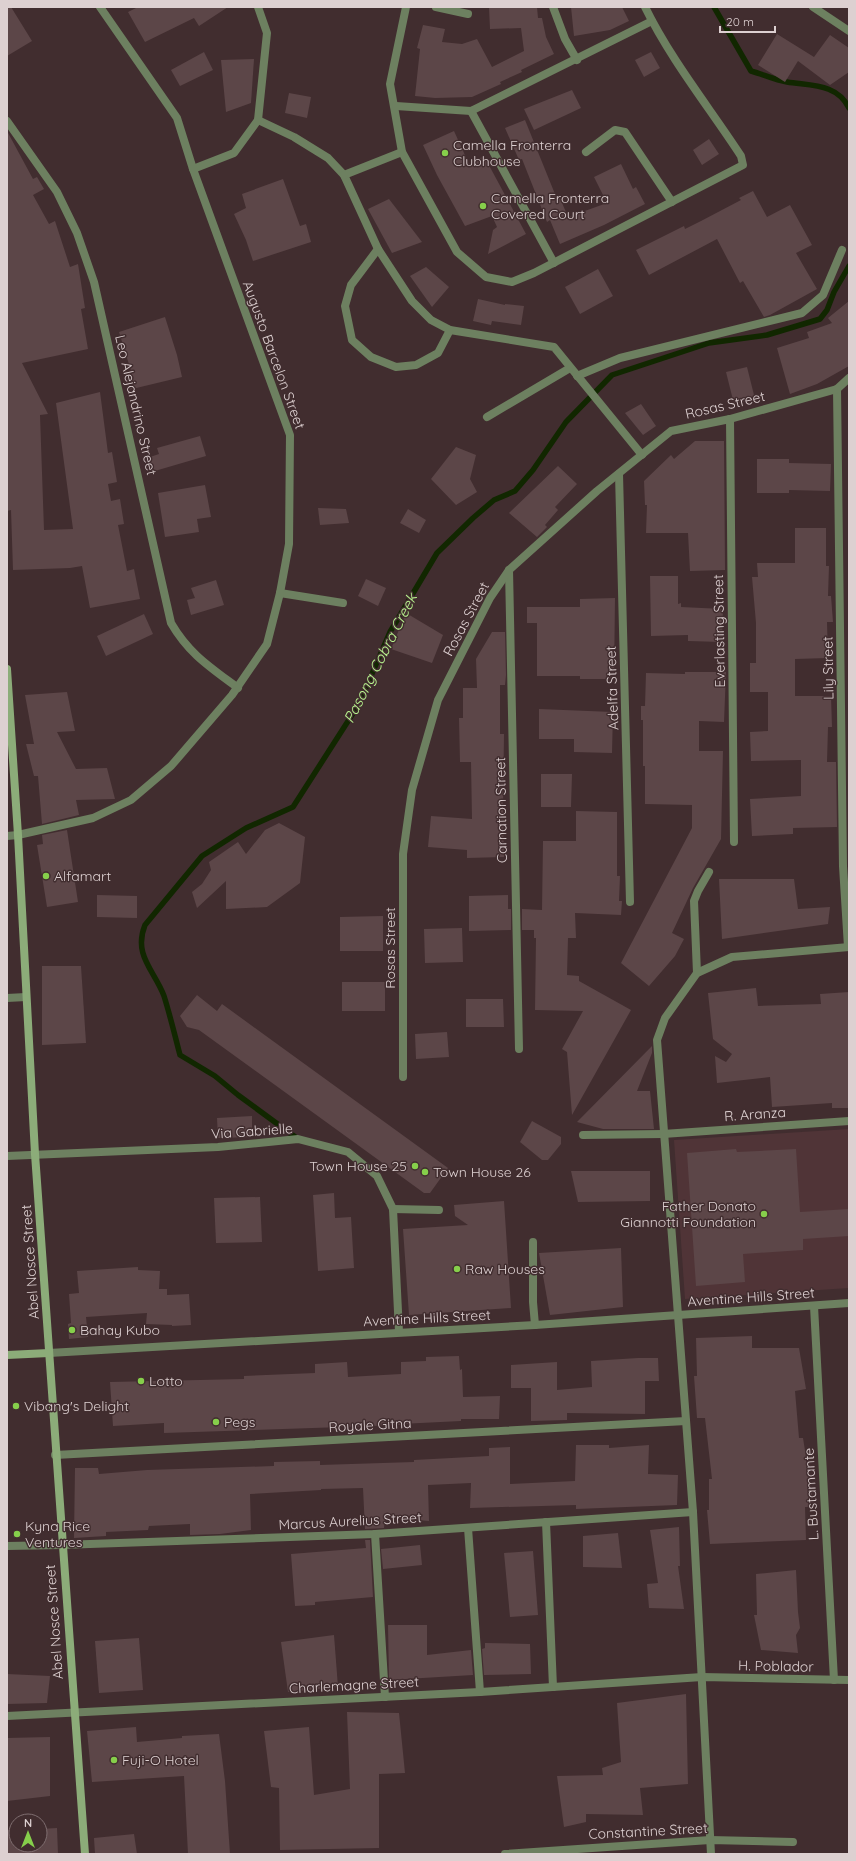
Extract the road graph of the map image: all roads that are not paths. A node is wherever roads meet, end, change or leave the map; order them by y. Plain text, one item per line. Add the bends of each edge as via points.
1 (100, 7) edge
2 (258, 7) edge
3 (406, 7) edge
4 (436, 7) edge
5 (553, 7) edge
6 (645, 7) edge
7 (813, 7) edge
8 (468, 14) dead end
9 (652, 21) junction
10 (849, 31) edge
11 (577, 60) junction
12 (396, 106) junction
13 (471, 111) junction
14 (258, 120) junction
15 (7, 121) edge
16 (402, 152) junction
17 (586, 152) dead end
18 (193, 169) junction
19 (344, 175) junction
20 (672, 202) junction
21 (378, 249) junction
22 (842, 250) dead end
23 (554, 263) junction
24 (450, 330) junction
25 (570, 368) junction
26 (577, 376) junction
27 (849, 378) edge
28 (837, 388) junction
29 (487, 417) dead end
30 (730, 419) junction
31 (642, 455) junction
32 (619, 474) junction
33 (509, 570) junction
34 (280, 593) junction
35 (343, 603) dead end
36 (7, 669) edge
37 (238, 688) junction
38 (18, 835) junction
39 (7, 836) edge
40 (734, 842) dead end
41 (709, 872) dead end
42 (630, 902) dead end
43 (849, 947) edge
44 (697, 973) junction
45 (26, 997) junction
46 (7, 998) edge
47 (519, 1049) dead end
48 (403, 1077) dead end
49 (849, 1121) edge
50 (663, 1134) junction
51 (583, 1135) dead end
52 (35, 1154) junction
53 (7, 1156) edge
54 (393, 1209) junction
55 (439, 1210) dead end
56 (533, 1242) dead end
57 (849, 1303) edge
58 (814, 1306) junction
59 (678, 1314) junction
60 (535, 1324) junction
61 (399, 1332) junction
62 (49, 1353) junction
63 (7, 1355) edge
64 (686, 1421) junction
65 (55, 1455) junction
66 (693, 1512) junction
67 (546, 1522) junction
68 (468, 1528) junction
69 (375, 1534) junction
70 (62, 1545) junction
71 (7, 1546) edge
72 (702, 1677) junction
73 (834, 1680) junction
74 (849, 1680) edge
75 (553, 1687) junction
76 (480, 1692) junction
77 (385, 1697) junction
78 (74, 1712) junction
79 (7, 1716) edge
80 (710, 1840) junction
81 (793, 1842) dead end
82 (84, 1854) edge
83 (505, 1854) edge
84 (711, 1854) edge

1 - 18 street, Augusto Barcelon Street via 177,118
2 - 14 street via 267,33
3 - 12 street via 390,84
4 - 8 street
5 - 11 street via 565,39
6 - 9 street
7 - 10 street
9 - 11 street
9 - 20 street via 742,156 743,165
11 - 13 street
12 - 13 street
12 - 16 street
13 - 23 street
14 - 18 street via 234,153
14 - 19 street via 328,158
15 - 37 street, Leo Alejandrino Street via 57,192 77,233 94,282 171,623 179,637 196,656
16 - 19 street
16 - 23 street via 457,252 486,277 512,282
17 - 20 street via 615,130 625,132
18 - 34 street, Augusto Barcelon Street via 290,435 289,544
19 - 21 street
20 - 23 street
21 - 24 street via 412,301 431,320
21 - 24 street via 351,285 345,306 352,340 371,357 396,367 416,365 438,353
22 - 26 street via 823,295 802,313 620,358
24 - 25 street via 554,347
25 - 26 street
25 - 29 street
26 - 31 street
27 - 28 street, Rosas Street
28 - 30 street, Rosas Street
28 - 43 street, Lily Street via 843,866
30 - 31 street, Rosas Street via 671,431
30 - 40 street, Everlasting Street
31 - 32 street, Rosas Street
32 - 33 street, Rosas Street
32 - 42 street, Adelfa Street
33 - 47 street, Carnation Street
33 - 48 street, Rosas Street via 490,598 438,700 412,790 403,854
34 - 35 street
34 - 37 street, Augusto Barcelon Street via 267,644
36 - 38 street, Abel Nosce Street
37 - 38 street, Augusto Barcelon Street via 171,766 131,800 93,818
38 - 39 street, Augusto Barcelon Street
38 - 45 street, Abel Nosce Street
41 - 44 street via 694,901
43 - 44 street via 732,957
44 - 50 street via 665,1018 657,1040
45 - 46 street
45 - 52 street, Abel Nosce Street
49 - 50 street, R. Aranza
50 - 51 street, R. Aranza
50 - 59 street
52 - 53 street, Via Gabrielle
52 - 54 street, Via Gabrielle via 218,1147 298,1139 348,1152 377,1176
52 - 62 street, Abel Nosce Street
54 - 55 street
54 - 61 street, Via Gabrielle
56 - 60 street
57 - 58 street, Aventine Hills Street
58 - 59 street, Aventine Hills Street
58 - 73 street, L. Bustamante
59 - 60 street, Aventine Hills Street
59 - 64 street
60 - 61 street, Aventine Hills Street
61 - 62 street, Aventine Hills Street
62 - 63 street, Aventine Hills Street
62 - 65 street, Abel Nosce Street
64 - 65 street, Royale Gitna
64 - 66 street
65 - 70 street, Abel Nosce Street
66 - 67 street, Marcus Aurelius Street
66 - 72 street
67 - 68 street, Marcus Aurelius Street
67 - 75 street
68 - 69 street, Marcus Aurelius Street
68 - 76 street
69 - 70 street, Marcus Aurelius Street
69 - 77 street
70 - 71 street, Marcus Aurelius Street
70 - 78 street, Abel Nosce Street
72 - 73 street, H. Poblador
72 - 75 street, Charlemagne Street
72 - 80 street
73 - 74 street, H. Poblador
75 - 76 street, Charlemagne Street
76 - 77 street, Charlemagne Street
77 - 78 street, Charlemagne Street
78 - 79 street, Charlemagne Street
78 - 82 street, Abel Nosce Street
80 - 81 street, Constantine Street
80 - 83 street, Constantine Street
80 - 84 street

